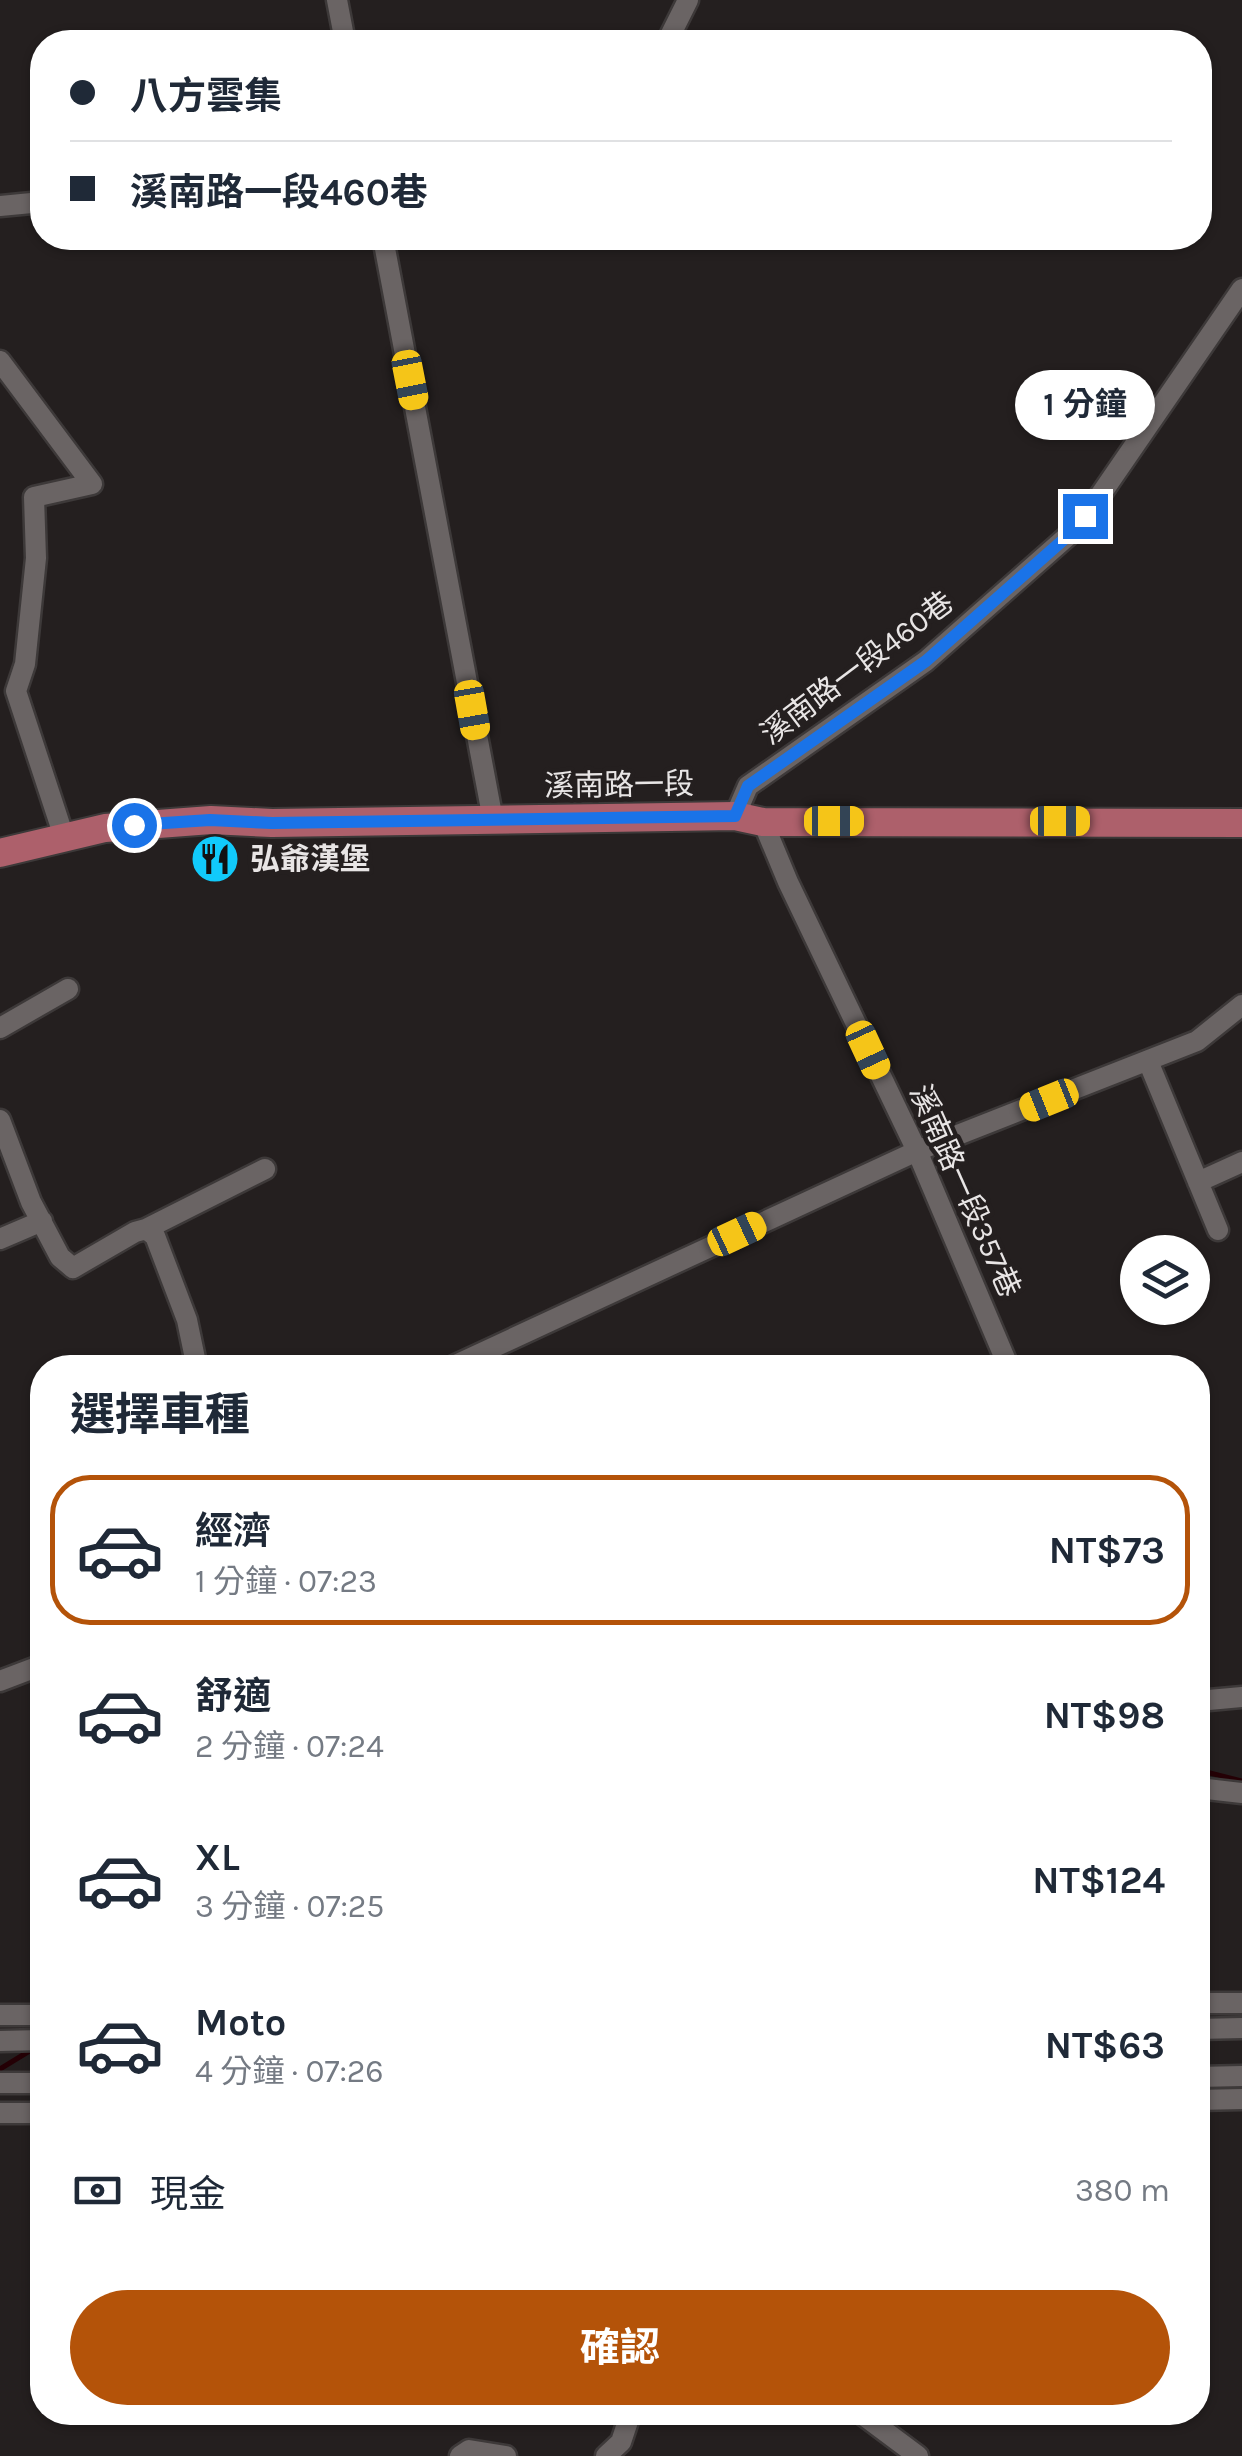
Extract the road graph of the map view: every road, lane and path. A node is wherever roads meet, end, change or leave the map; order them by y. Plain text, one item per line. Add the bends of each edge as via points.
1 (336, 0) edge
2 (688, 0) edge
3 (342, 30) edge
4 (673, 30) edge
5 (30, 203) edge
6 (0, 206) edge
7 (385, 250) edge
8 (1242, 289) edge
9 (0, 361) edge
10 (749, 819) junction
11 (493, 820) junction
12 (1242, 823) edge
13 (64, 836) junction
14 (0, 854) edge
15 (68, 990) dead end
16 (1240, 1013) edge
17 (0, 1028) edge
18 (1148, 1062) junction
19 (0, 1120) edge
20 (917, 1152) junction
21 (1242, 1162) edge
22 (265, 1169) dead end
23 (1198, 1182) junction
24 (42, 1221) junction
25 (146, 1228) junction
26 (1218, 1230) dead end
27 (0, 1239) edge
28 (194, 1355) edge
29 (477, 1355) edge
30 (1003, 1355) edge
31 (30, 1670) edge
32 (0, 1681) edge
33 (1242, 1697) edge
34 (1210, 1700) edge
35 (1210, 1789) edge
36 (1242, 1793) edge
37 (1210, 2003) edge
38 (1242, 2003) edge
39 (1242, 2028) edge
40 (1210, 2029) edge
41 (30, 2040) edge
42 (0, 2041) edge
43 (1242, 2076) edge
44 (1210, 2077) edge
45 (30, 2082) edge
46 (0, 2083) edge
47 (1242, 2099) edge
48 (1210, 2100) edge
49 (0, 2112) edge
50 (30, 2113) edge
51 (627, 2425) edge
52 (876, 2425) edge
53 (460, 2456) edge
54 (506, 2456) edge
55 (606, 2456) edge
56 (918, 2456) edge

1 - 3 street
2 - 4 street
5 - 6 street
7 - 11 street
8 - 10 street, 溪南路一段460巷 via 1070,534 926,661 748,786
9 - 13 street via 92,484 34,497 36,558 16,692
10 - 11 main road, 溪南路一段
10 - 12 main road, 溪南路一段
10 - 20 street, 溪南路一段357巷 via 788,882
11 - 13 main road, 溪南路一段 via 210,820
13 - 14 main road, 溪南路一段
15 - 17 street
16 - 18 street
18 - 20 street
18 - 23 street
19 - 24 street
20 - 29 street
20 - 30 street, 溪南路一段357巷
21 - 23 street
22 - 25 street
23 - 26 street
24 - 25 street via 60,1258 73,1268
24 - 27 street
25 - 28 street via 171,1275
31 - 32 street
33 - 34 street
35 - 36 street
37 - 38 street
39 - 40 street
41 - 42 street
43 - 44 street
45 - 46 street
47 - 48 street
49 - 50 street
51 - 55 street
52 - 56 street
53 - 54 street via 469,2450

